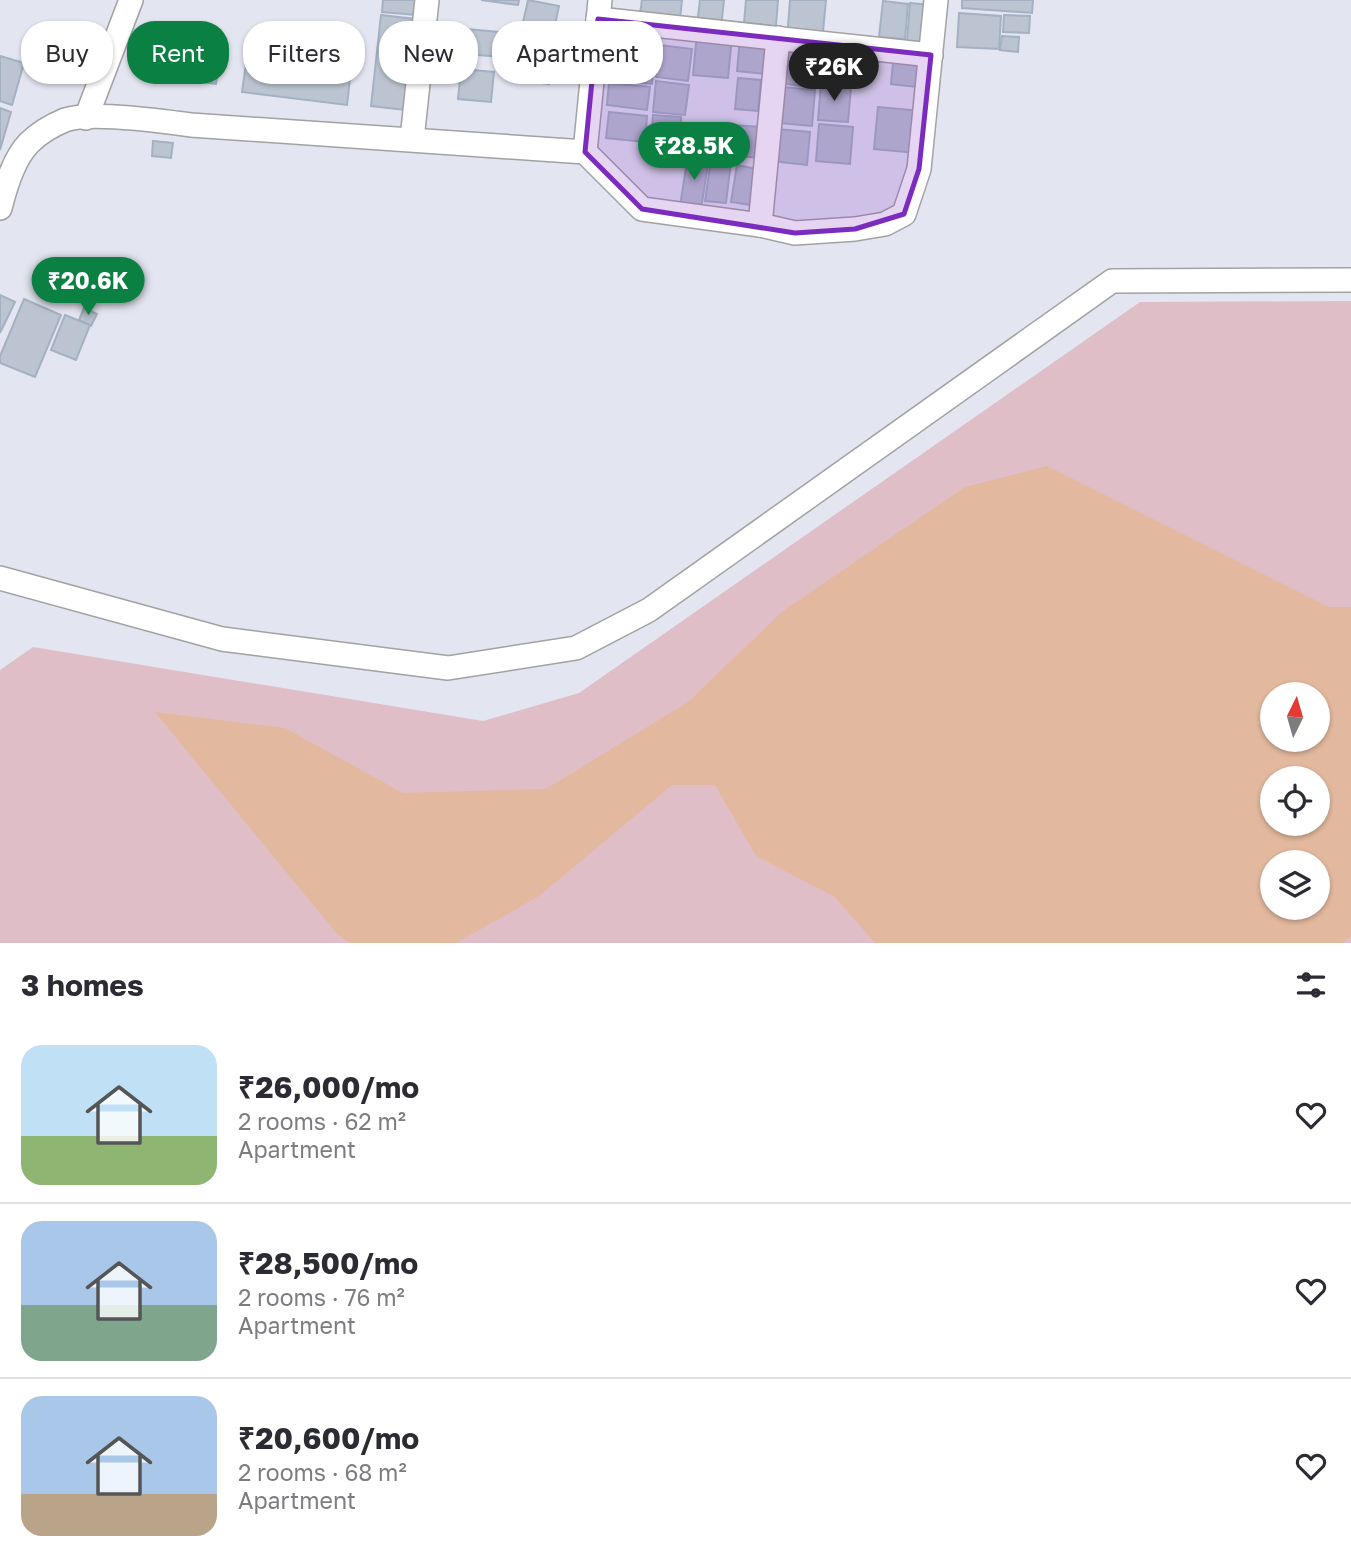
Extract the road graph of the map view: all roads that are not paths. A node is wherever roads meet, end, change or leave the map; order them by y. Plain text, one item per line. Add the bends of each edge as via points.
1 (131, 0) edge
2 (427, 0) edge
3 (936, 0) edge
4 (599, 9) edge
5 (778, 38) junction
6 (931, 55) junction
7 (86, 118) junction
8 (412, 139) junction
9 (585, 152) junction
10 (0, 208) edge
11 (760, 225) junction
12 (1351, 280) edge
13 (0, 578) edge

1 - 7 street
2 - 8 street
3 - 6 street
4 - 5 street
4 - 9 street
5 - 6 street
5 - 11 street
6 - 11 street via 919,169 904,214 885,224 855,229 795,233
7 - 8 street
7 - 10 street via 67,119 27,144
8 - 9 street
9 - 11 street via 642,209
12 - 13 street via 1112,281 649,610 576,648 435,667 222,639

